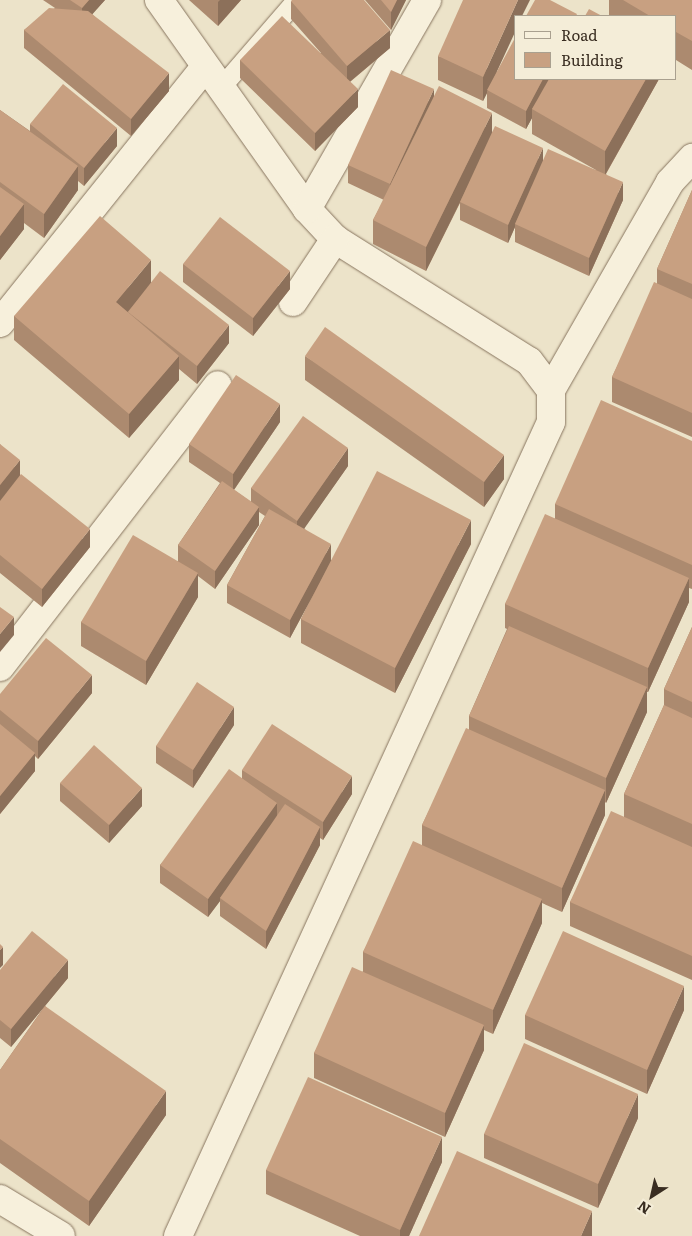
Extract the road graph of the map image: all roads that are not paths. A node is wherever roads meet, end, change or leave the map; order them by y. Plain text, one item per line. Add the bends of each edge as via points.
1 (159, 0) edge
2 (296, 0) edge
3 (426, 0) edge
4 (212, 78) junction
5 (692, 158) edge
6 (307, 209) junction
7 (335, 240) junction
8 (293, 302) dead end
9 (0, 323) edge
10 (218, 384) dead end
11 (551, 390) junction
12 (0, 667) edge
13 (0, 1199) edge
14 (61, 1236) edge
15 (178, 1236) edge

1 - 4 street
2 - 4 lane
3 - 6 street
4 - 6 street
4 - 9 street
5 - 11 street via 670,182
6 - 7 street
7 - 8 street
7 - 11 street via 529,361
10 - 12 street
11 - 15 street via 550,422
13 - 14 street

